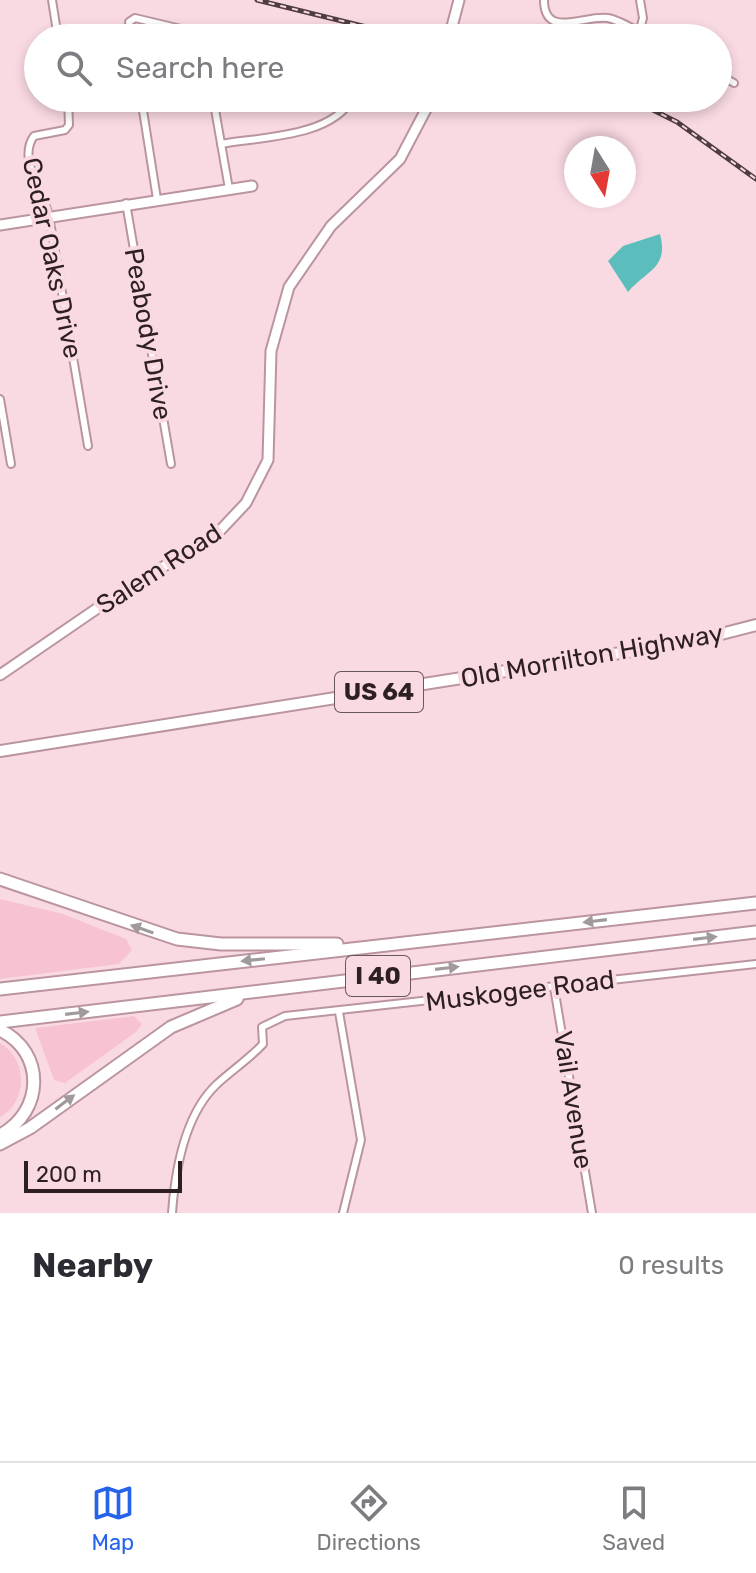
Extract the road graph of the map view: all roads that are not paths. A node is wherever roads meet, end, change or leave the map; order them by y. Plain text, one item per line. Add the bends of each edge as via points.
1 (52, 0) edge
2 (459, 0) edge
3 (544, 0) edge
4 (640, 0) edge
5 (56, 24) edge
6 (130, 24) edge
7 (164, 24) edge
8 (452, 24) edge
9 (567, 24) edge
10 (567, 24) edge
11 (620, 24) edge
12 (641, 24) edge
13 (69, 112) edge
14 (143, 112) edge
15 (215, 112) edge
16 (342, 112) edge
17 (425, 112) edge
18 (221, 144) junction
19 (252, 186) dead end
20 (229, 189) junction
21 (157, 199) junction
22 (126, 203) junction
23 (49, 216) junction
24 (0, 225) edge
25 (0, 399) edge
26 (88, 446) dead end
27 (11, 464) dead end
28 (171, 464) dead end
29 (756, 625) edge
30 (0, 675) edge
31 (0, 751) edge
32 (0, 879) edge
33 (756, 903) edge
34 (756, 932) edge
35 (386, 944) junction
36 (756, 964) edge
37 (554, 987) junction
38 (0, 989) edge
39 (273, 990) junction
40 (339, 1012) junction
41 (0, 1022) edge
42 (0, 1030) edge
43 (0, 1135) edge
44 (0, 1144) edge
45 (172, 1213) edge
46 (343, 1213) edge
47 (592, 1213) edge

1 - 5 street
2 - 8 main road
3 - 9 street via 551,19
4 - 12 street
6 - 7 street via 145,19
10 - 11 street via 607,18
13 - 23 street, Cedar Oaks Drive via 65,130 34,136 29,145 33,178
14 - 21 street
15 - 18 street
16 - 18 street via 322,126
17 - 30 main road, Salem Road via 400,159 331,226 289,287 271,351 268,460 246,503 215,536 124,590
18 - 20 street
19 - 20 main road
20 - 21 main road
21 - 22 main road
22 - 23 main road
22 - 28 street, Peabody Drive
23 - 24 main road
23 - 26 street, Cedar Oaks Drive
25 - 27 street
29 - 31 main road, Old Morrilton Highway / US 64 via 690,642
35 -> 32 highway via 177,939
33 -> 35 highway, I 40
39 -> 34 highway, I 40
35 -> 38 highway, I 40
36 - 37 street, Muskogee Road
37 - 40 street, Muskogee Road
37 - 47 street, Vail Avenue
41 -> 39 highway, I 40
44 -> 39 highway via 37,1124 176,1024
40 - 45 street, Muskogee Road via 285,1016 262,1027 263,1044 213,1088 199,1109 174,1180
40 - 46 street via 361,1140
42 - 43 highway via 27,1054 35,1083 24,1116

